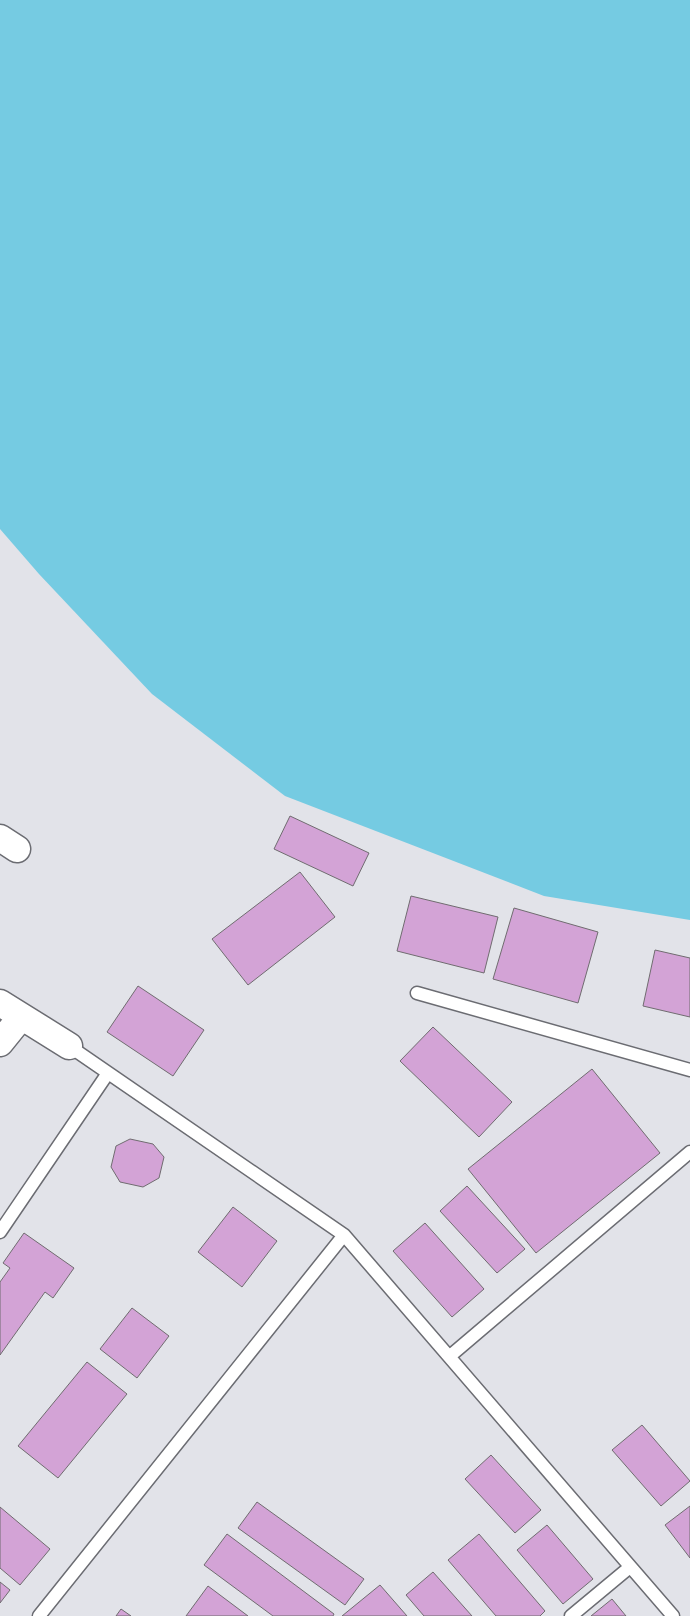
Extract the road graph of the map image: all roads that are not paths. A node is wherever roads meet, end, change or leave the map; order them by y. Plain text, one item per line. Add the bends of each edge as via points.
1 (417, 992) dead end
2 (10, 1010) edge
3 (0, 1044) edge
4 (69, 1046) joint
5 (690, 1070) edge
6 (108, 1073) junction
7 (690, 1152) edge
8 (0, 1232) edge
9 (344, 1235) junction
10 (450, 1356) junction
11 (630, 1567) junction
12 (39, 1616) edge
13 (570, 1616) edge
14 (673, 1616) edge

1 - 5 lane
2 - 3 street
2 - 4 street
4 - 6 lane
6 - 8 lane
6 - 9 lane
7 - 10 lane
9 - 10 lane
9 - 12 lane
10 - 11 lane
11 - 13 lane
11 - 14 lane

